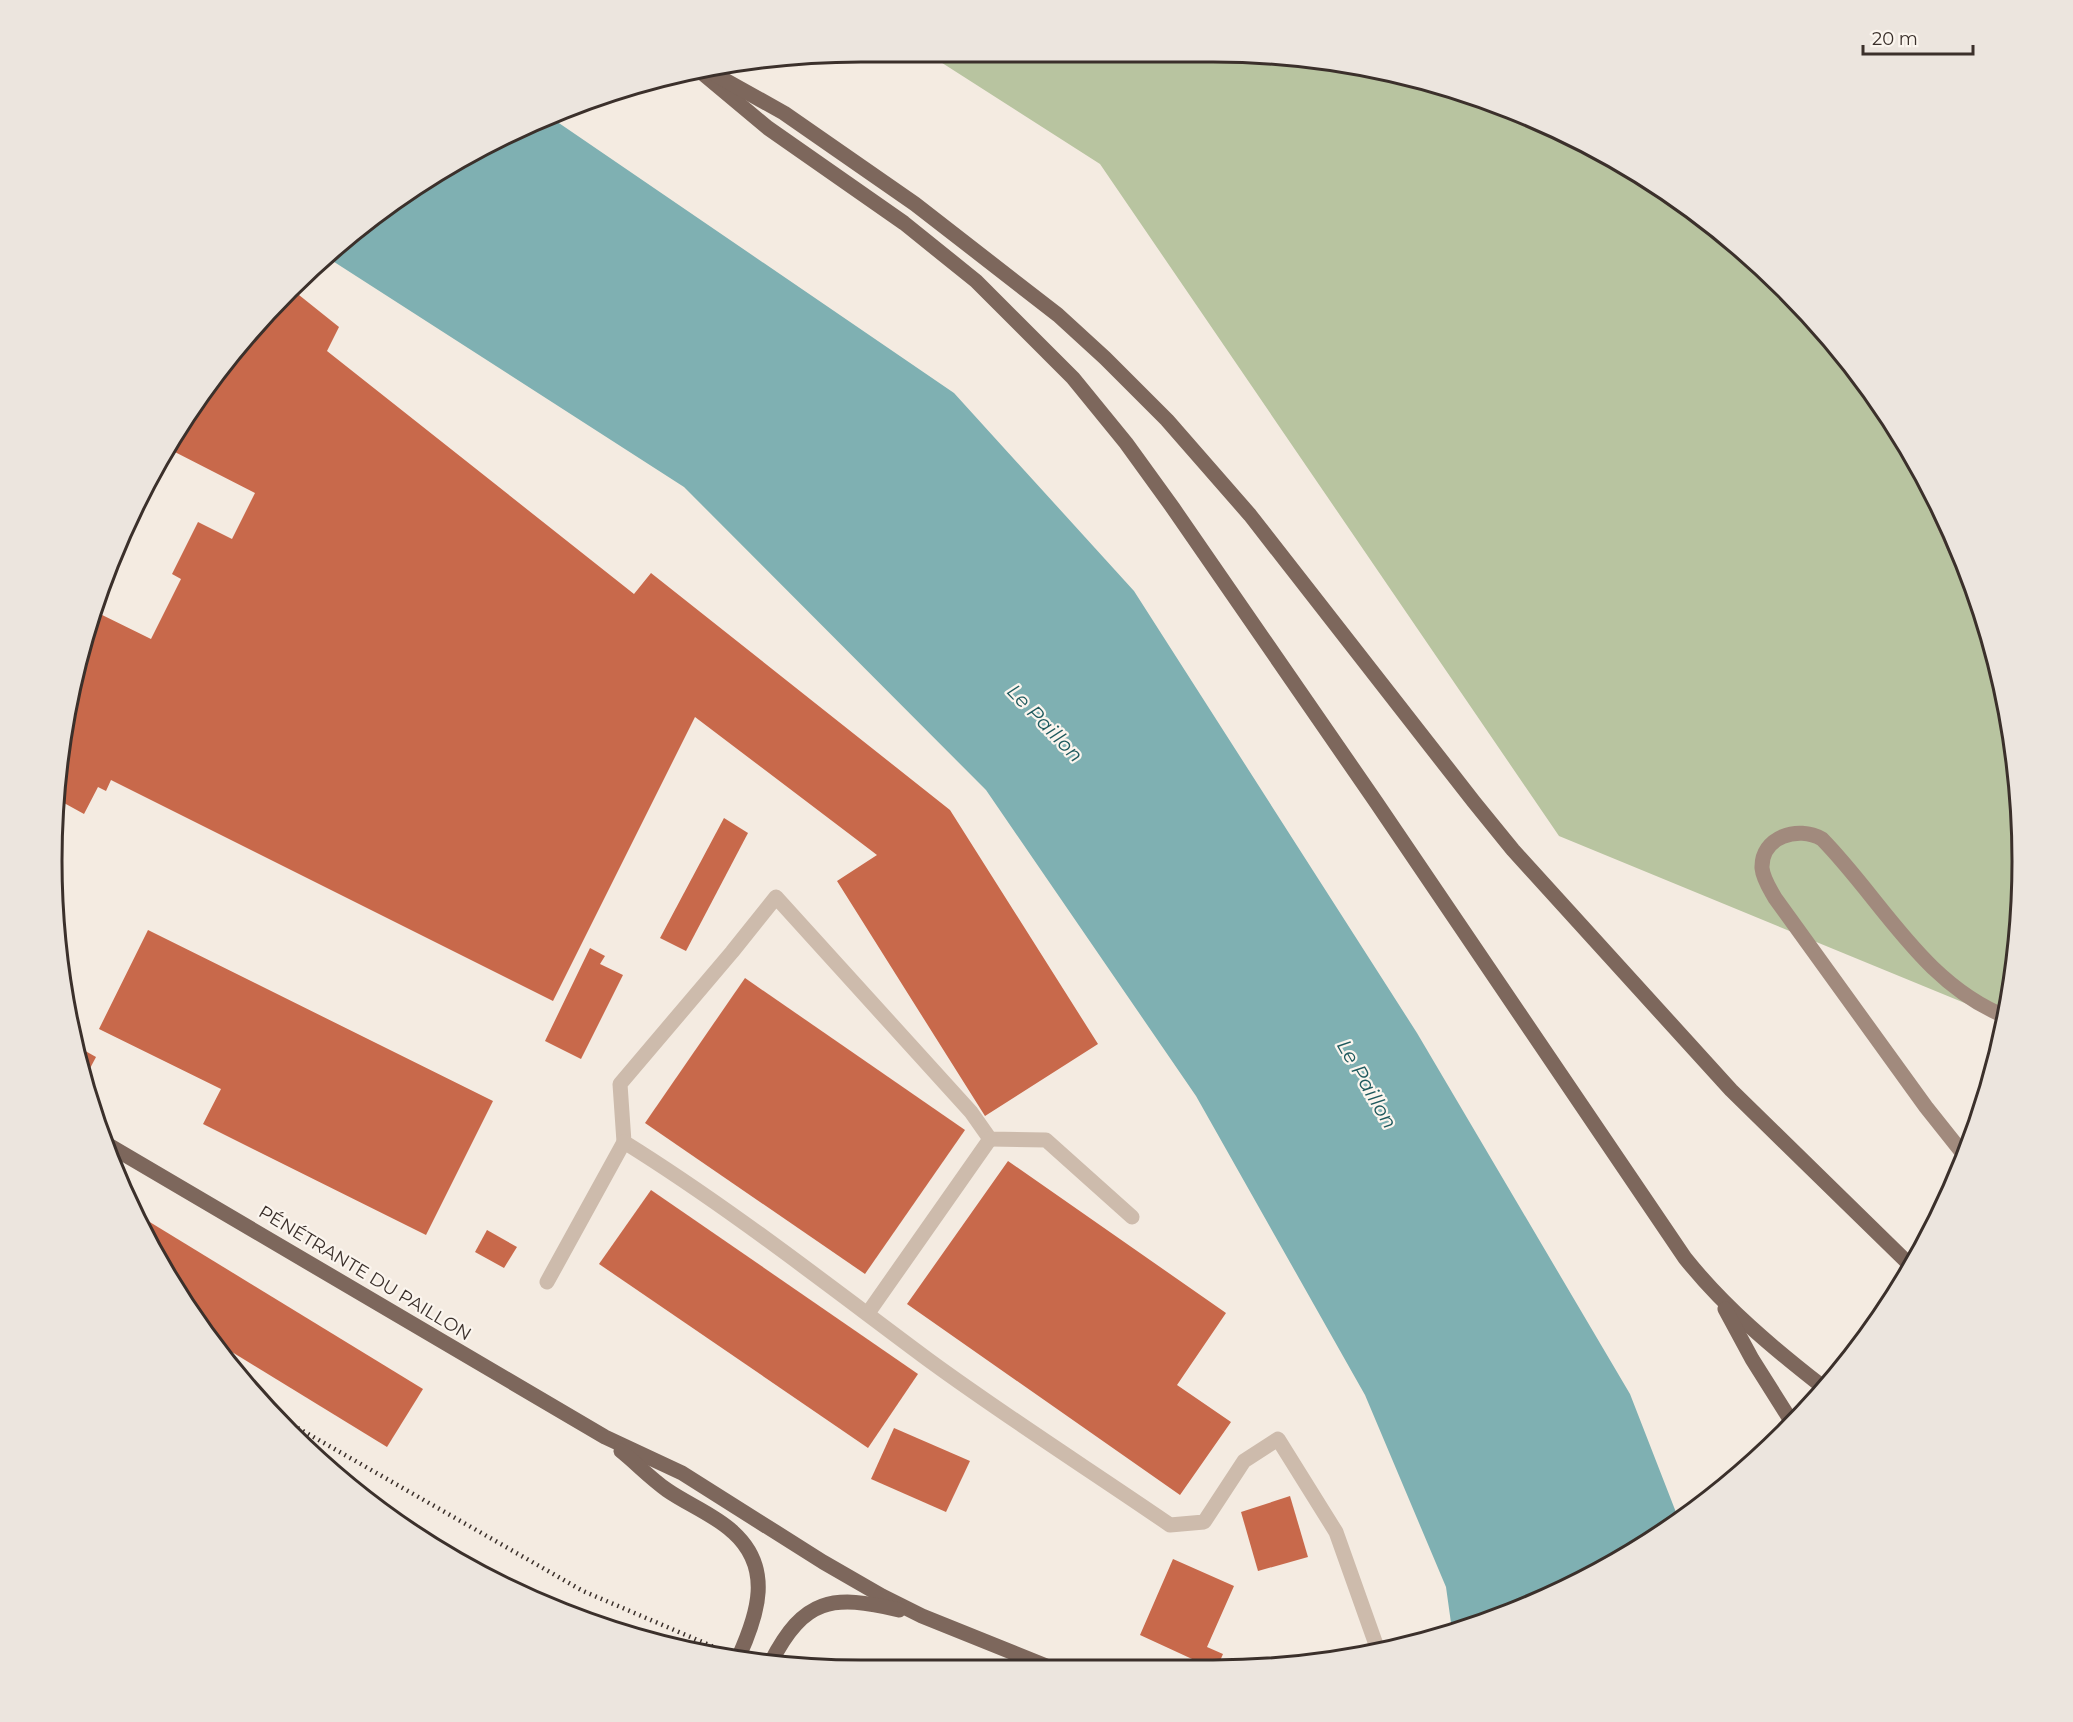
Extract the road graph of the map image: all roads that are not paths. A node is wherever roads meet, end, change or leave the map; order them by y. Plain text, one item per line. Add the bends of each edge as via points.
1 (715, 75) edge
2 (707, 77) edge
3 (1997, 1013) edge
4 (990, 1139) junction
5 (624, 1142) junction
6 (1958, 1147) edge
7 (115, 1149) edge
8 (1132, 1217) dead end
9 (1905, 1260) edge
10 (547, 1282) dead end
11 (1720, 1298) junction
12 (868, 1313) junction
13 (1817, 1383) edge
14 (1787, 1415) edge
15 (605, 1437) junction
16 (922, 1616) junction
17 (1375, 1643) edge
18 (741, 1651) edge
19 (775, 1656) edge
20 (1031, 1660) edge

1 - 9 main road via 783,113 915,204 1059,315 1140,392 1250,515 1514,850 1731,1090
2 - 11 main road via 768,128 904,223 976,281 1080,386 1173,508 1685,1258
3 - 6 street via 1961,993 1916,951 1822,839 1803,832 1769,845 1762,868 1775,898
4 - 5 lane via 971,1112 776,897 620,1083
4 - 8 lane via 1046,1140
4 - 12 lane
5 - 10 lane
5 - 12 lane
7 - 15 main road, PÉNÉTRANTE DU PAILLON
11 - 13 main road
11 - 14 main road
12 - 17 lane via 1170,1525 1204,1521 1244,1461 1278,1439 1336,1532
15 - 16 main road via 682,1473 823,1562
15 - 18 main road via 665,1488 732,1530 742,1541 757,1573 760,1594
16 - 19 main road via 884,1606 825,1604 811,1610 792,1627
16 - 20 main road

